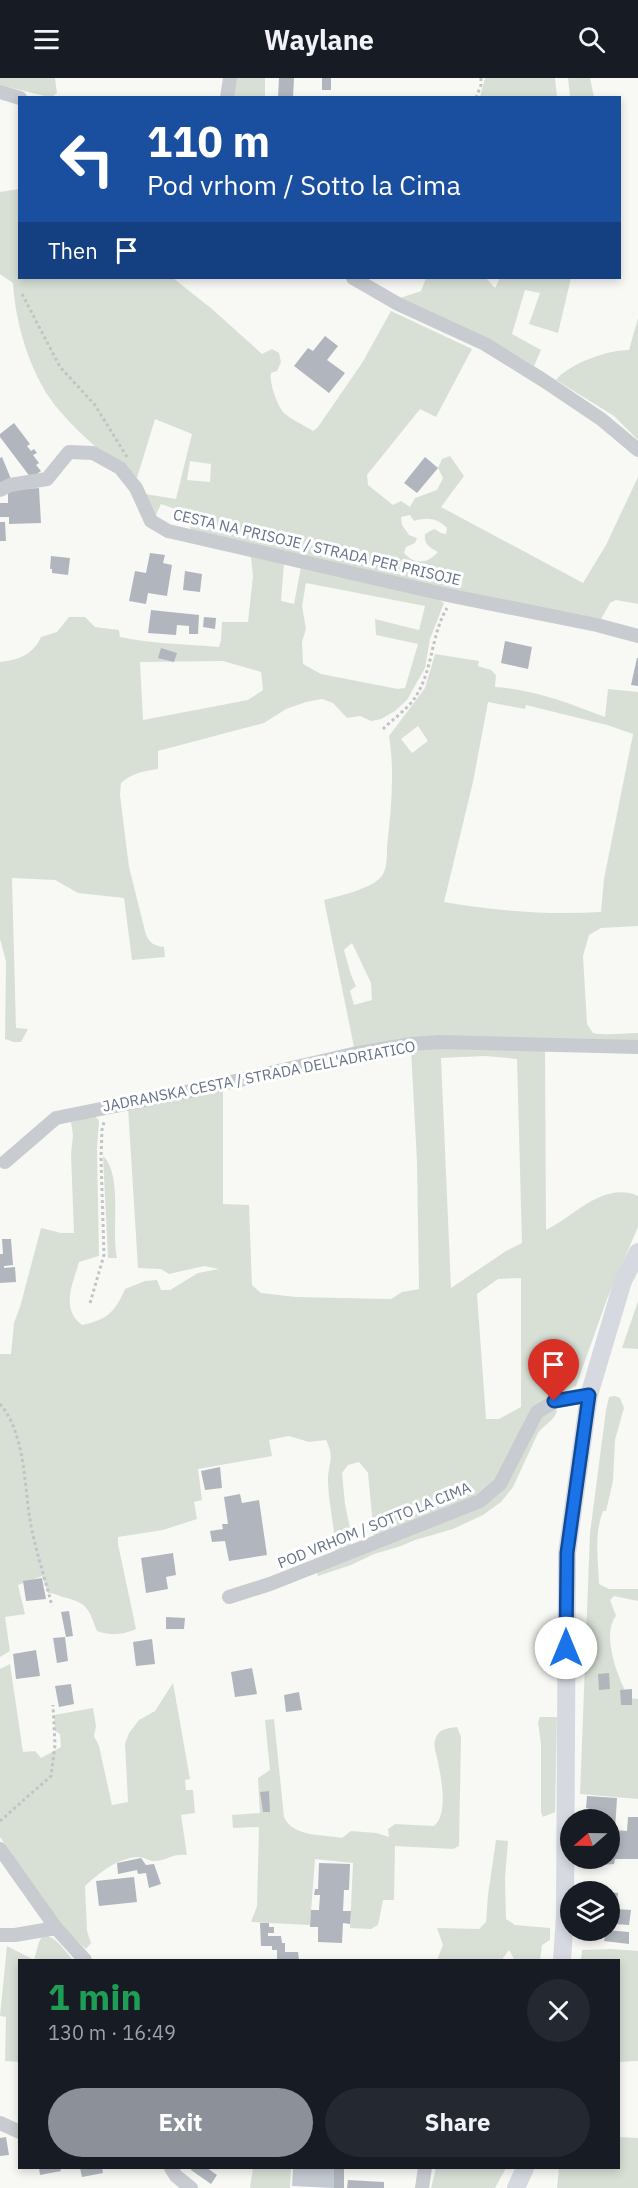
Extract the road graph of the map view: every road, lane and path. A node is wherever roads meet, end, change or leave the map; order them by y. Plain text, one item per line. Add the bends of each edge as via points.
1 (230, 78) edge
2 (481, 78) edge
3 (2, 93) edge
4 (227, 96) edge
5 (477, 96) edge
6 (18, 97) edge
7 (355, 279) edge
8 (22, 294) dead end
9 (638, 450) edge
10 (129, 462) dead end
11 (0, 490) edge
12 (454, 597) junction
13 (638, 636) edge
14 (383, 729) dead end
15 (638, 1047) edge
16 (110, 1107) junction
17 (5, 1162) dead end
18 (638, 1252) edge
19 (90, 1303) dead end
20 (589, 1395) junction
21 (0, 1404) edge
22 (229, 1597) dead end
23 (52, 1606) dead end
24 (53, 1706) dead end
25 (0, 1821) edge
26 (0, 1849) edge
27 (57, 1928) junction
28 (0, 1935) edge
29 (84, 1959) edge
30 (562, 1959) edge
31 (0, 2123) edge
32 (18, 2131) edge
33 (172, 2169) edge
34 (425, 2169) edge
35 (525, 2169) edge
36 (191, 2188) edge
37 (422, 2188) edge
38 (516, 2188) edge

1 - 4 street
2 - 5 path
3 - 6 street
7 - 9 street via 398,304 485,344 601,419
8 - 10 path via 60,367 95,405
11 - 12 street, CESTA NA PRISOJE / STRADA PER PRISOJE via 47,479 69,452 93,453 120,468 136,488 151,520 168,531
12 - 13 street, CESTA NA PRISOJE / STRADA PER PRISOJE
12 - 14 path via 441,618 416,698
15 - 16 street, JADRANSKA CESTA / STRADA DELL'ADRIATICO via 411,1044
16 - 17 street, JADRANSKA CESTA / STRADA DELL'ADRIATICO via 56,1118
16 - 19 path via 102,1130 104,1255
18 - 20 main road via 623,1281
20 - 22 street, POD VRHOM / SOTTO LA CIMA via 554,1401 537,1412 500,1484 480,1501
20 - 30 main road via 567,1553
21 - 23 path via 17,1433 31,1522
24 - 25 path via 55,1745 51,1776
26 - 27 street
27 - 28 street
27 - 29 street
31 - 32 street
33 - 36 street
34 - 37 street
35 - 38 main road

